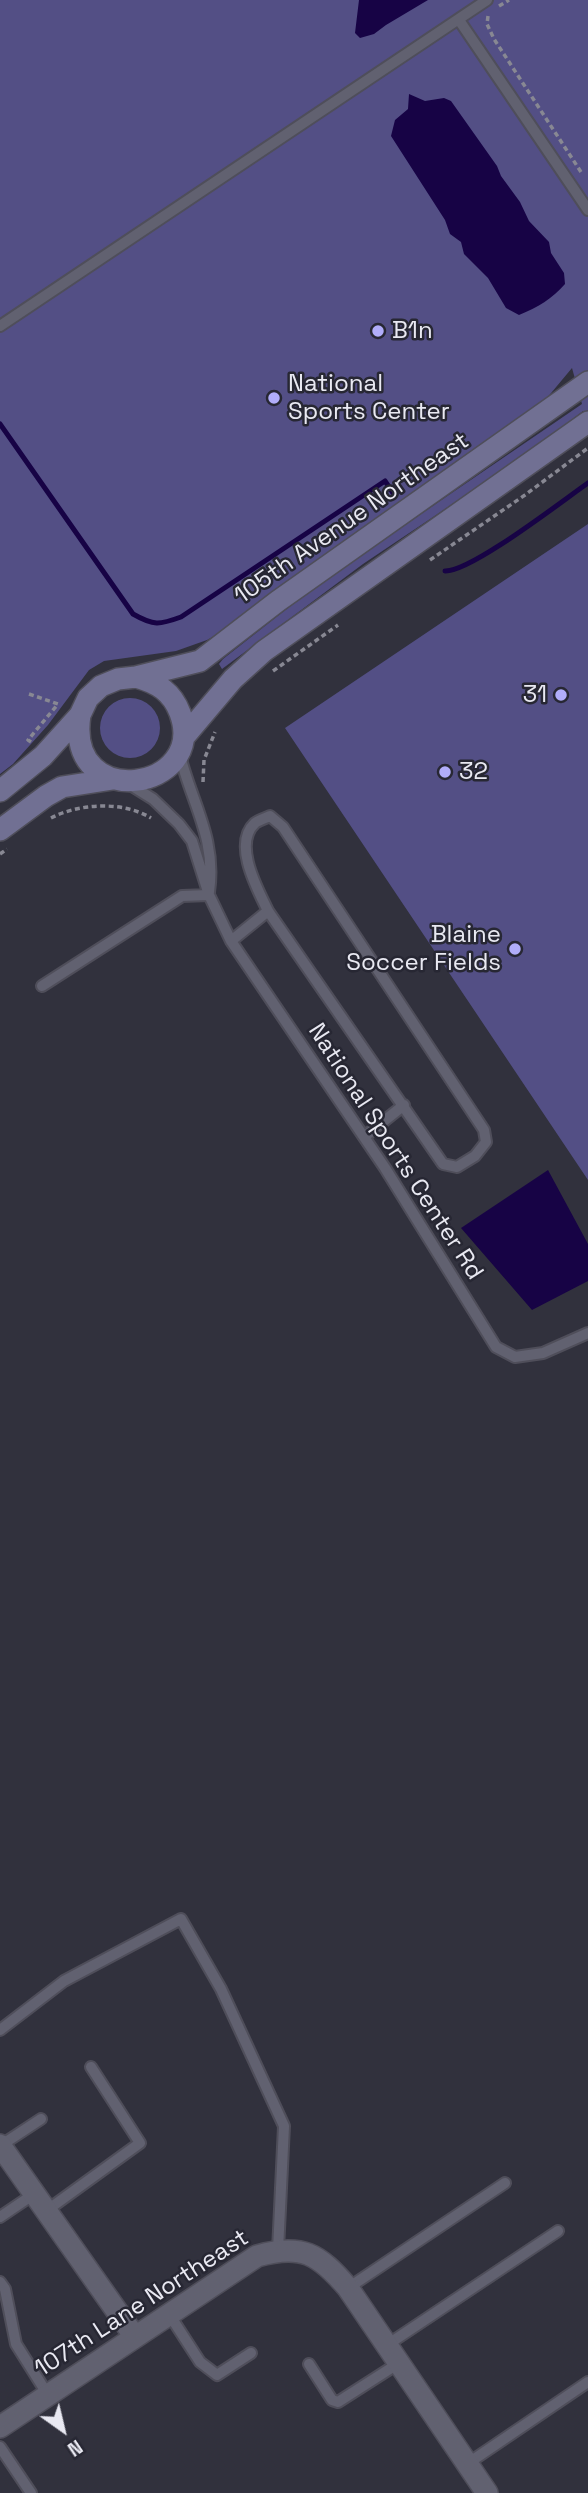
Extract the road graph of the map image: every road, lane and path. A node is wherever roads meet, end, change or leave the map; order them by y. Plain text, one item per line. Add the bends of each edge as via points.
1 (487, 0) edge
2 (509, 0) edge
3 (459, 19) junction
4 (588, 183) edge
5 (588, 209) edge
6 (0, 326) edge
7 (588, 382) edge
8 (588, 422) edge
9 (588, 448) edge
10 (427, 561) dead end
11 (341, 622) dead end
12 (266, 676) dead end
13 (136, 677) junction
14 (30, 694) dead end
15 (58, 704) dead end
16 (80, 715) junction
17 (221, 725) dead end
18 (181, 744) junction
19 (120, 781) junction
20 (0, 790) edge
21 (203, 790) dead end
22 (48, 819) dead end
23 (156, 820) dead end
24 (5, 838) edge
25 (0, 854) edge
26 (209, 895) junction
27 (268, 911) junction
28 (231, 941) junction
29 (42, 986) dead end
30 (404, 1105) junction
31 (364, 1137) junction
32 (588, 1333) edge
33 (0, 2030) edge
34 (91, 2067) dead end
35 (41, 2119) dead end
36 (0, 2145) edge
37 (505, 2183) dead end
38 (40, 2202) junction
39 (0, 2217) edge
40 (558, 2231) dead end
41 (278, 2250) junction
42 (0, 2282) edge
43 (348, 2288) junction
44 (169, 2314) junction
45 (135, 2337) junction
46 (251, 2353) dead end
47 (393, 2354) junction
48 (309, 2364) dead end
49 (588, 2382) edge
50 (48, 2395) junction
51 (0, 2427) edge
52 (0, 2447) edge
53 (467, 2463) junction
54 (32, 2493) edge
55 (487, 2493) edge

1 - 3 lane
2 - 4 path via 486,18 487,24
3 - 5 lane
3 - 6 lane
7 - 13 street, 105th Avenue Northeast via 200,661
8 - 18 street via 264,651 233,680
9 - 10 path
11 - 12 path
13 - 16 street, 105th Avenue Northeast via 118,678 102,686 88,698
13 - 18 street via 153,682 177,704
14 - 15 path
16 - 19 street via 79,738 88,760
16 - 20 street, 105th Avenue Northeast via 43,755
17 - 21 path via 204,760
18 - 19 street via 163,771 152,778
18 - 26 lane via 206,834 212,870
19 - 24 street via 62,787 46,796
19 - 26 lane, National Sports Center Rd via 153,799 179,824 192,841
22 - 23 path via 65,811 115,806 138,810
24 - 25 path
26 - 28 lane, National Sports Center Rd
26 - 29 lane via 181,896
27 - 28 lane
27 - 30 lane
27 - 30 lane via 249,874 247,839 255,823 270,816 283,827 484,1129 486,1142 457,1167 443,1164
28 - 31 lane, National Sports Center Rd
30 - 31 lane
31 - 32 lane, National Sports Center Rd via 496,1347 515,1357 529,1355
33 - 41 lane via 64,1981 181,1919 221,1989 284,2126
34 - 38 lane via 140,2143
35 - 36 lane
36 - 38 street
37 - 43 lane
38 - 39 lane
38 - 45 street
40 - 47 lane
41 - 43 street via 309,2253 328,2264
41 - 44 street, 107th Lane Northeast via 257,2256
42 - 50 lane via 16,2344
43 - 47 street
44 - 45 street, 107th Lane Northeast
44 - 46 lane via 200,2362 217,2375
45 - 50 street, 107th Lane Northeast
47 - 48 lane via 338,2402 332,2400
47 - 53 street
49 - 53 lane
50 - 51 street, 107th Lane Northeast
52 - 54 lane
53 - 55 street

